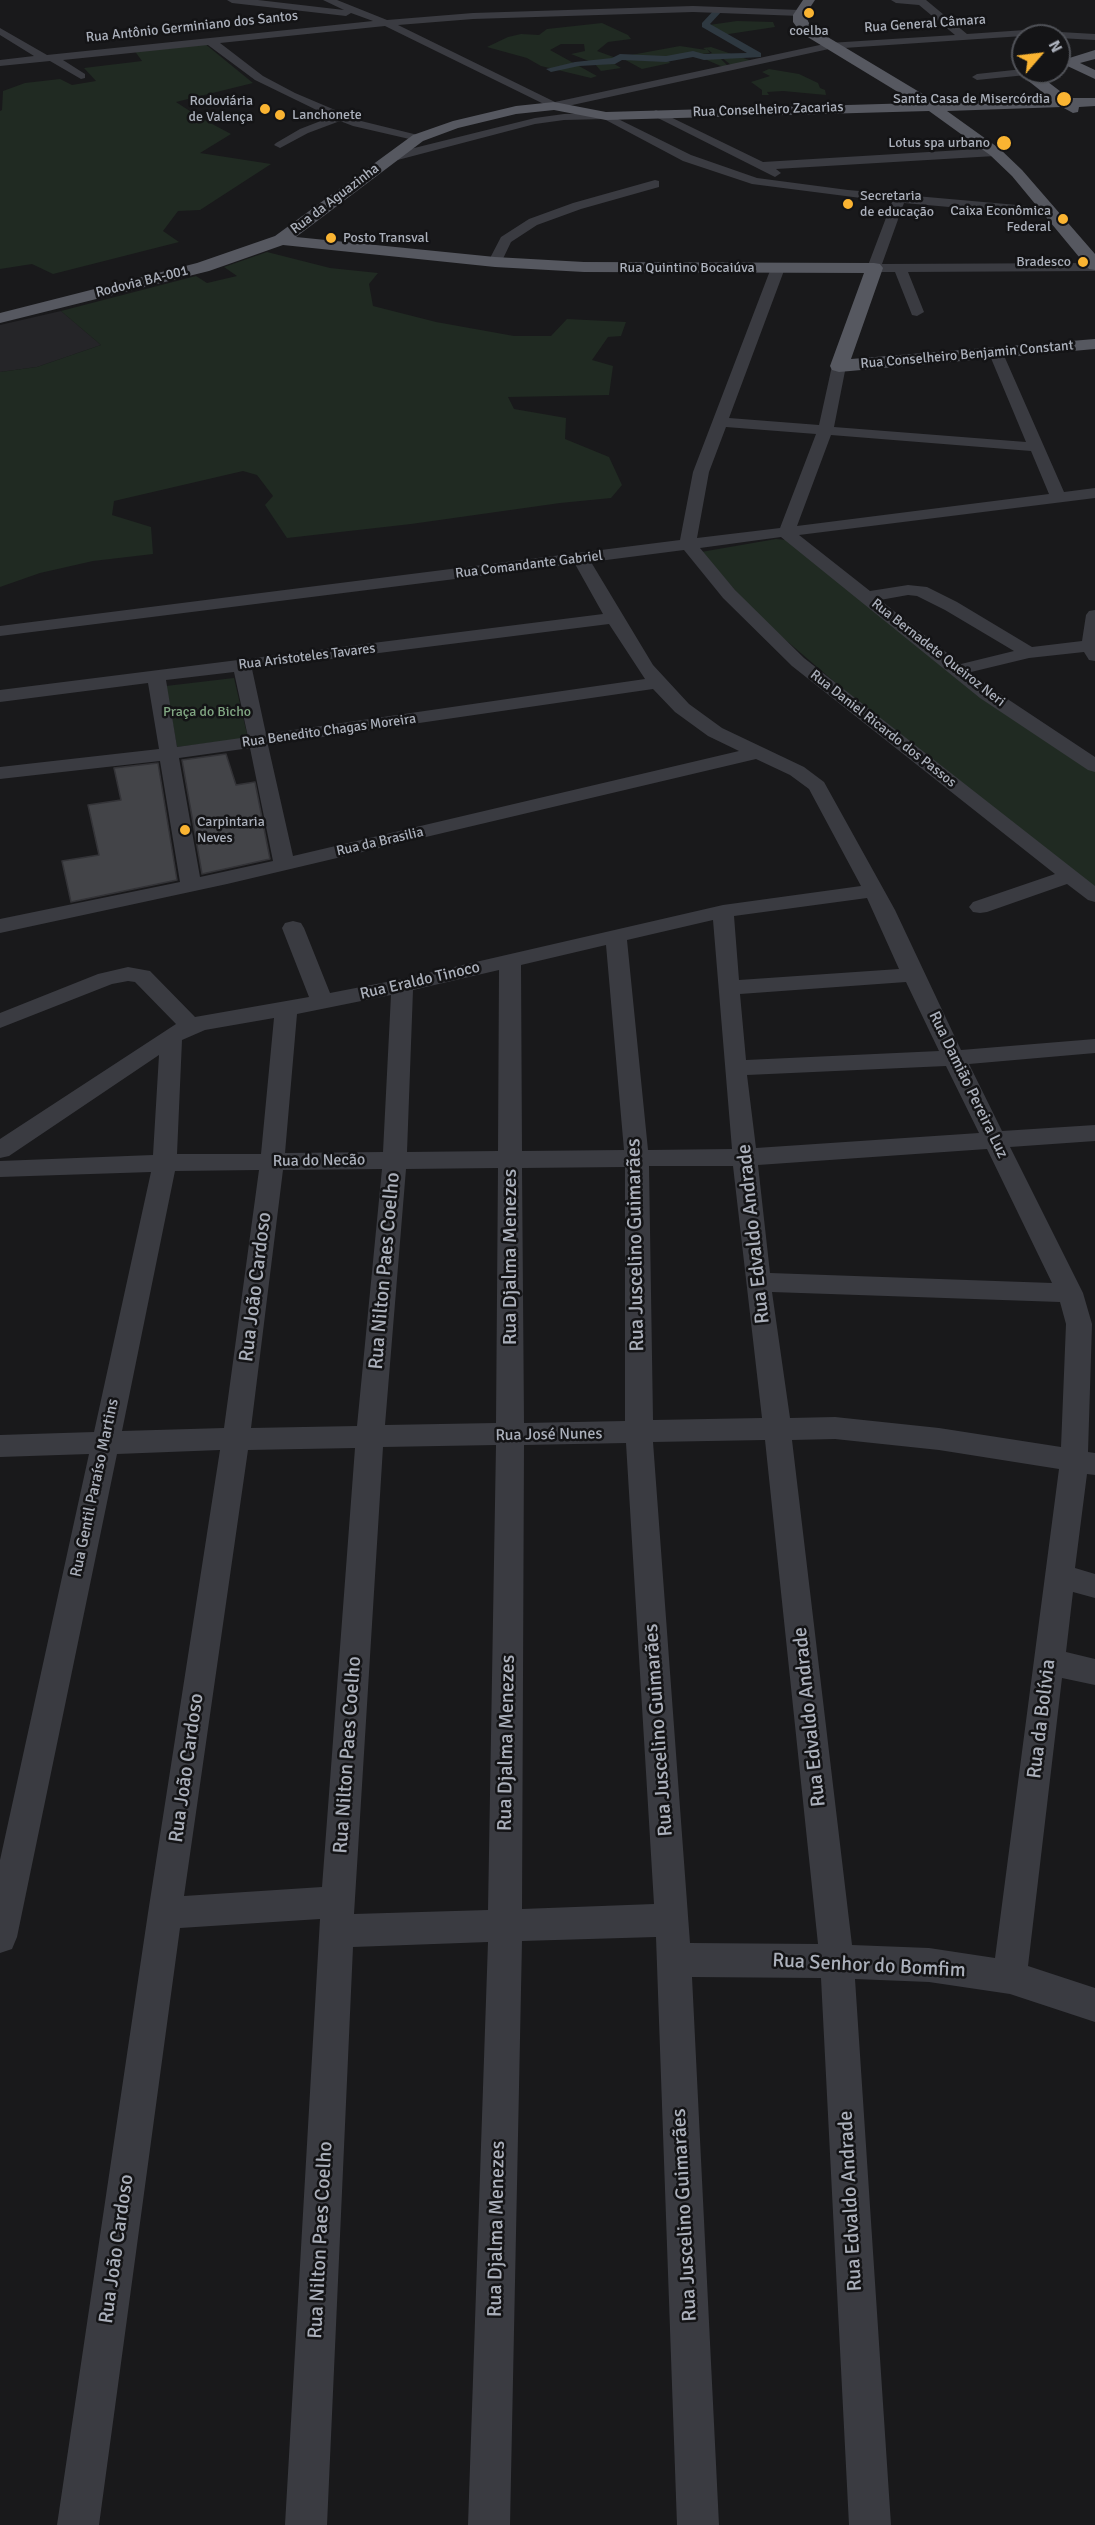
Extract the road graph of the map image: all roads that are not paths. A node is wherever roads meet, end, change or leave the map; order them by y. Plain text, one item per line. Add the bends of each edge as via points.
1 (232, 0) edge
2 (328, 0) edge
3 (809, 0) edge
4 (896, 0) edge
5 (921, 1) edge
6 (577, 2) dead end
7 (693, 5) edge
8 (622, 8) junction
9 (800, 13) junction
10 (361, 14) junction
11 (386, 23) junction
12 (0, 32) edge
13 (963, 36) junction
14 (1095, 37) edge
15 (210, 40) junction
16 (829, 46) junction
17 (1095, 54) edge
18 (48, 57) junction
19 (0, 63) edge
20 (1071, 63) edge
21 (1071, 67) edge
22 (1011, 74) edge
23 (1095, 75) edge
24 (81, 76) dead end
25 (977, 77) dead end
26 (1041, 84) edge
27 (1095, 102) edge
28 (1065, 104) junction
29 (930, 105) junction
30 (554, 106) junction
31 (656, 113) junction
32 (606, 116) junction
33 (340, 117) junction
34 (1085, 117) dead end
35 (437, 130) junction
36 (418, 138) junction
37 (459, 140) junction
38 (280, 145) dead end
39 (995, 152) junction
40 (390, 158) junction
41 (759, 166) junction
42 (655, 184) dead end
43 (804, 188) junction
44 (900, 198) junction
45 (1051, 212) junction
46 (281, 240) junction
47 (495, 262) junction
48 (1095, 266) edge
49 (900, 267) junction
50 (778, 268) junction
51 (874, 268) junction
52 (917, 312) dead end
53 (0, 318) edge
54 (1095, 344) edge
55 (995, 351) junction
56 (839, 366) junction
57 (719, 422) junction
58 (826, 429) junction
59 (1036, 447) junction
60 (1095, 493) edge
61 (1058, 497) junction
62 (786, 533) junction
63 (688, 544) junction
64 (581, 558) junction
65 (867, 597) junction
66 (1095, 615) edge
67 (614, 618) junction
68 (0, 631) edge
69 (1094, 649) edge
70 (1029, 653) junction
71 (242, 666) junction
72 (958, 670) junction
73 (156, 676) junction
74 (657, 683) junction
75 (0, 696) edge
76 (257, 742) junction
77 (759, 752) junction
78 (169, 754) junction
79 (1095, 766) edge
80 (0, 773) edge
81 (284, 864) junction
82 (1070, 876) junction
83 (191, 885) junction
84 (872, 891) junction
85 (1095, 896) edge
86 (980, 907) dead end
87 (723, 911) junction
88 (0, 926) edge
89 (293, 928) dead end
90 (615, 936) junction
91 (510, 960) junction
92 (913, 975) junction
93 (402, 986) junction
94 (728, 988) junction
95 (322, 1002) junction
96 (285, 1009) junction
97 (0, 1021) edge
98 (181, 1031) junction
99 (1095, 1046) edge
100 (955, 1058) junction
101 (735, 1068) junction
102 (1095, 1133) edge
103 (996, 1140) junction
104 (0, 1150) edge
105 (746, 1157) junction
106 (637, 1158) junction
107 (511, 1160) junction
108 (395, 1161) junction
109 (165, 1162) junction
110 (272, 1162) junction
111 (0, 1169) edge
112 (758, 1282) junction
113 (1070, 1293) junction
114 (777, 1428) junction
115 (639, 1433) junction
116 (510, 1436) junction
117 (370, 1438) junction
118 (236, 1439) junction
119 (105, 1444) junction
120 (0, 1446) edge
121 (1085, 1463) edge
122 (1060, 1576) junction
123 (1095, 1586) edge
124 (1049, 1662) junction
125 (1095, 1672) edge
126 (165, 1912) junction
127 (338, 1917) junction
128 (672, 1920) junction
129 (505, 1926) junction
130 (0, 1937) edge
131 (674, 1960) junction
132 (837, 1961) junction
133 (1010, 1977) junction
134 (1095, 2005) edge
135 (78, 2525) edge
136 (306, 2525) edge
137 (489, 2525) edge
138 (698, 2525) edge
139 (870, 2525) edge

1 - 10 street
2 - 10 street
3 - 9 main road
4 - 5 street
5 - 13 street
6 - 8 street
7 - 8 street via 667,10
7 - 9 street
8 - 11 street, Rua Antônio Germiniano dos Santos via 470,12
9 - 16 main road via 802,26
10 - 11 street
11 - 15 street, Rua Antônio Germiniano dos Santos
11 - 30 street
12 - 18 street
13 - 14 street, Rua General Câmara via 1038,33
13 - 16 street, Rua General Câmara
15 - 18 street, Rua Antônio Germiniano dos Santos
15 - 33 street via 269,84
16 - 29 main road
16 - 30 street, Rua General Câmara
17 - 20 main road
18 - 19 street, Rua Antônio Germiniano dos Santos
18 - 24 street
21 - 23 main road
22 - 25 street
26 - 28 main road
27 - 28 main road, Rua Conselheiro Zacarias
28 - 29 main road, Rua Conselheiro Zacarias
28 - 34 main road
29 - 31 main road, Rua Conselheiro Zacarias
29 - 39 main road
30 - 32 main road, Rua Conselheiro Zacarias
30 - 35 main road, Rua Conselheiro Zacarias via 500,114
31 - 32 main road, Rua Conselheiro Zacarias
31 - 41 street
32 - 37 street via 548,119
32 - 43 street via 705,165 742,177
33 - 36 street via 383,132
33 - 38 street
35 - 36 main road, Rua da Aguazinha
35 - 37 street
36 - 40 main road, Rua da Aguazinha
37 - 40 street
39 - 41 street
39 - 45 main road
40 - 46 main road, Rua da Aguazinha
41 - 43 street
42 - 47 street via 533,222 506,240
43 - 44 street
44 - 45 street
44 - 51 street
45 - 48 main road
46 - 47 main road, Rua Quintino Bocaiúva
46 - 53 main road, Rodovia BA-001 via 222,262
47 - 50 main road, Rua Quintino Bocaiúva via 584,267
48 - 49 street, Rua Quintino Bocaiúva
49 - 51 street, Rua Quintino Bocaiúva
49 - 52 street
50 - 51 main road, Rua Quintino Bocaiúva
50 - 57 street
51 - 56 main road
54 - 55 main road, Rua Conselheiro Benjamin Constant
55 - 56 main road, Rua Conselheiro Benjamin Constant
55 - 59 street
56 - 58 street
57 - 58 street
57 - 63 street via 701,472
58 - 59 street
58 - 62 street
59 - 61 street
60 - 61 street, Rua Comandante Gabriel
61 - 62 street, Rua Comandante Gabriel
62 - 63 street, Rua Comandante Gabriel
62 - 65 street, Rua Bernadete Queiroz Neri
63 - 64 street, Rua Comandante Gabriel
63 - 82 street, Rua Daniel Ricardo dos Passos via 729,594 798,662
64 - 67 street, Rua Damião Pereira Luz
64 - 68 street, Rua Comandante Gabriel
65 - 70 street via 921,591
65 - 72 street, Rua Bernadete Queiroz Neri
66 - 69 street
67 - 71 street, Rua Aristoteles Tavares
67 - 74 street, Rua Damião Pereira Luz
69 - 70 street
70 - 72 street
71 - 73 street, Rua Aristoteles Tavares
71 - 76 street
72 - 79 street, Rua Bernadete Queiroz Neri via 987,694
73 - 75 street, Rua Aristoteles Tavares
73 - 78 street
74 - 76 street, Rua Benedito Chagas Moreira
74 - 77 street, Rua Damião Pereira Luz via 715,732
76 - 78 street, Rua Benedito Chagas Moreira
76 - 81 street
77 - 81 street, Rua da Brasilia
77 - 84 street, Rua Damião Pereira Luz via 817,786
78 - 80 street, Rua Benedito Chagas Moreira
78 - 83 street
81 - 83 street, Rua da Brasilia
82 - 85 street, Rua Daniel Ricardo dos Passos
82 - 86 street
83 - 88 street, Rua da Brasilia
84 - 87 street, Rua Eraldo Tinoco
84 - 92 street, Rua Damião Pereira Luz
87 - 90 street, Rua Eraldo Tinoco
87 - 94 street, Rua Edvaldo Andrade
89 - 95 street
90 - 91 street, Rua Eraldo Tinoco
90 - 106 street, Rua Juscelino Guimarães
91 - 93 street, Rua Eraldo Tinoco
91 - 107 street, Rua Djalma Menezes
92 - 94 street
92 - 100 street, Rua Damião Pereira Luz
93 - 95 street, Rua Eraldo Tinoco
93 - 108 street, Rua Nilton Paes Coelho
94 - 101 street, Rua Edvaldo Andrade
95 - 96 street, Rua Eraldo Tinoco
96 - 98 street, Rua Eraldo Tinoco via 214,1020
96 - 110 street, Rua João Cardoso
97 - 98 street via 119,975 139,975 150,984
98 - 104 street, Rua Eraldo Tinoco
98 - 109 street, Rua Gentil Paraíso Martins
99 - 100 street
100 - 101 street
100 - 103 street, Rua Damião Pereira Luz
101 - 105 street, Rua Edvaldo Andrade
102 - 103 street, Rua do Necão
103 - 105 street, Rua do Necão
103 - 113 street, Rua Damião Pereira Luz
105 - 106 street, Rua do Necão
105 - 112 street, Rua Edvaldo Andrade
106 - 107 street, Rua do Necão
106 - 115 street, Rua Juscelino Guimarães
107 - 108 street, Rua do Necão
107 - 116 street, Rua Djalma Menezes
108 - 110 street, Rua do Necão
108 - 117 street, Rua Nilton Paes Coelho
109 - 110 street, Rua do Necão
109 - 111 street, Rua do Necão
109 - 119 street, Rua Gentil Paraíso Martins
110 - 118 street, Rua João Cardoso
112 - 113 street
112 - 114 street, Rua Edvaldo Andrade
113 - 121 street, Rua Damião Pereira Luz via 1079,1324
114 - 115 street, Rua José Nunes
114 - 121 street, Rua José Nunes via 878,1431
114 - 132 street, Rua Edvaldo Andrade
115 - 116 street, Rua José Nunes
115 - 128 street, Rua Juscelino Guimarães
116 - 117 street, Rua José Nunes
116 - 129 street, Rua Djalma Menezes
117 - 118 street, Rua José Nunes
117 - 127 street, Rua Nilton Paes Coelho
118 - 119 street, Rua José Nunes
118 - 126 street, Rua João Cardoso
119 - 120 street, Rua José Nunes
119 - 130 street, Rua Gentil Paraíso Martins
121 - 122 street, Rua da Bolívia
122 - 123 street
122 - 124 street, Rua da Bolívia
124 - 125 street
124 - 133 street, Rua da Bolívia
126 - 127 street
126 - 135 street, Rua João Cardoso
127 - 129 street
127 - 136 street, Rua Nilton Paes Coelho
128 - 129 street
128 - 131 street, Rua Juscelino Guimarães
129 - 137 street, Rua Djalma Menezes
131 - 132 street, Rua Senhor do Bomfim
131 - 138 street, Rua Juscelino Guimarães
132 - 133 street, Rua Senhor do Bomfim via 930,1965
132 - 139 street, Rua Edvaldo Andrade
133 - 134 street, Rua Senhor do Bomfim

